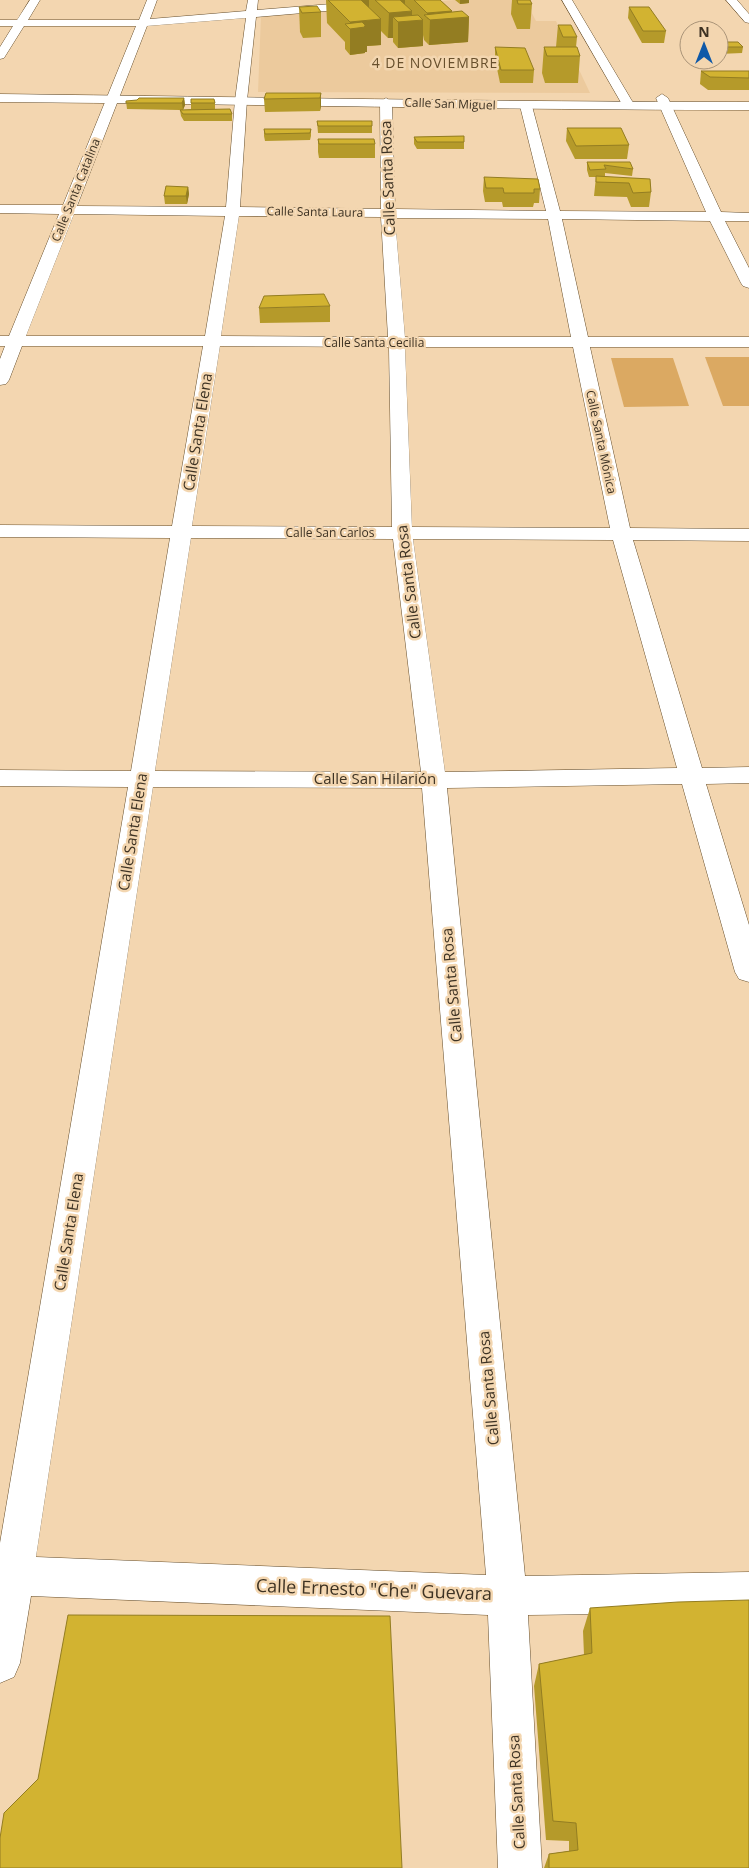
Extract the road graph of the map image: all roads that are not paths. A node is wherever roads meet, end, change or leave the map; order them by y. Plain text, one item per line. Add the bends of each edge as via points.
1 (35, 0) edge
2 (152, 0) edge
3 (419, 0) edge
4 (567, 0) edge
5 (731, 0) edge
6 (251, 7) edge
7 (749, 20) edge
8 (0, 23) edge
9 (21, 23) junction
10 (143, 23) junction
11 (0, 56) edge
12 (0, 98) edge
13 (112, 99) junction
14 (749, 99) edge
15 (241, 100) junction
16 (388, 102) junction
17 (627, 102) junction
18 (663, 102) junction
19 (526, 106) junction
20 (749, 106) edge
21 (0, 209) edge
22 (68, 209) junction
23 (233, 211) junction
24 (388, 213) junction
25 (554, 215) junction
26 (715, 216) junction
27 (749, 217) edge
28 (749, 283) edge
29 (8, 341) edge
30 (212, 342) junction
31 (749, 342) edge
32 (397, 343) junction
33 (580, 343) junction
34 (0, 380) edge
35 (0, 531) edge
36 (182, 532) junction
37 (402, 533) junction
38 (621, 534) junction
39 (749, 535) edge
40 (690, 775) junction
41 (749, 775) edge
42 (0, 778) edge
43 (142, 778) junction
44 (434, 780) junction
45 (749, 972) edge
46 (7, 1575) edge
47 (749, 1592) edge
48 (507, 1596) junction
49 (0, 1663) edge
50 (520, 1868) edge

1 - 9 street
2 - 10 street, Calle Santa Catalina
3 - 6 street
4 - 17 street
5 - 7 street
6 - 10 street
6 - 15 street, Calle Santa Elena
8 - 9 street
9 - 10 street
9 - 11 street
10 - 13 street, Calle Santa Catalina
12 - 13 street
13 - 15 street
13 - 22 street, Calle Santa Catalina
14 - 18 street, Calle San Miguel
15 - 16 street
15 - 23 street, Calle Santa Elena
16 - 17 street, Calle San Miguel via 416,98
16 - 19 street, Calle San Miguel
16 - 24 street, Calle Santa Rosa
17 - 18 street, Calle San Miguel
17 - 19 street, Calle San Miguel
18 - 20 street, Calle San Miguel
18 - 26 street
19 - 25 street, Calle Santa Mónica
21 - 22 street, Calle Santa Laura
22 - 23 street, Calle Santa Laura
22 - 29 street, Calle Santa Catalina
23 - 24 street, Calle Santa Laura
23 - 30 street, Calle Santa Elena
24 - 25 street, Calle Santa Laura
24 - 32 street, Calle Santa Rosa
25 - 26 street, Calle Santa Laura
25 - 33 street, Calle Santa Mónica
26 - 27 street, Calle Santa Laura
26 - 28 street
29 - 30 street, Calle Santa Cecilia
29 - 34 street, Calle Santa Catalina
30 - 32 street, Calle Santa Cecilia
30 - 36 street, Calle Santa Elena
31 - 33 street, Calle Santa Cecilia
32 - 33 street, Calle Santa Cecilia
32 - 37 street, Calle Santa Rosa
33 - 38 street, Calle Santa Mónica
35 - 36 street, Calle San Carlos
36 - 37 street, Calle San Carlos
36 - 43 street, Calle Santa Elena
37 - 38 street, Calle San Carlos
37 - 44 street, Calle Santa Rosa
38 - 39 street, Calle San Carlos
38 - 40 street, Calle Santa Mónica
40 - 41 street, Calle San Hilarión
40 - 44 street, Calle San Hilarión
40 - 45 street, Calle Santa Mónica
42 - 43 street, Calle San Hilarión
43 - 44 street, Calle San Hilarión
43 - 46 street, Calle Santa Elena
44 - 48 street, Calle Santa Rosa
46 - 48 street, Calle Ernesto "Che" Guevara
46 - 49 street, Calle Santa Elena
47 - 48 street, Calle Ernesto "Che" Guevara
48 - 50 street, Calle Santa Rosa

